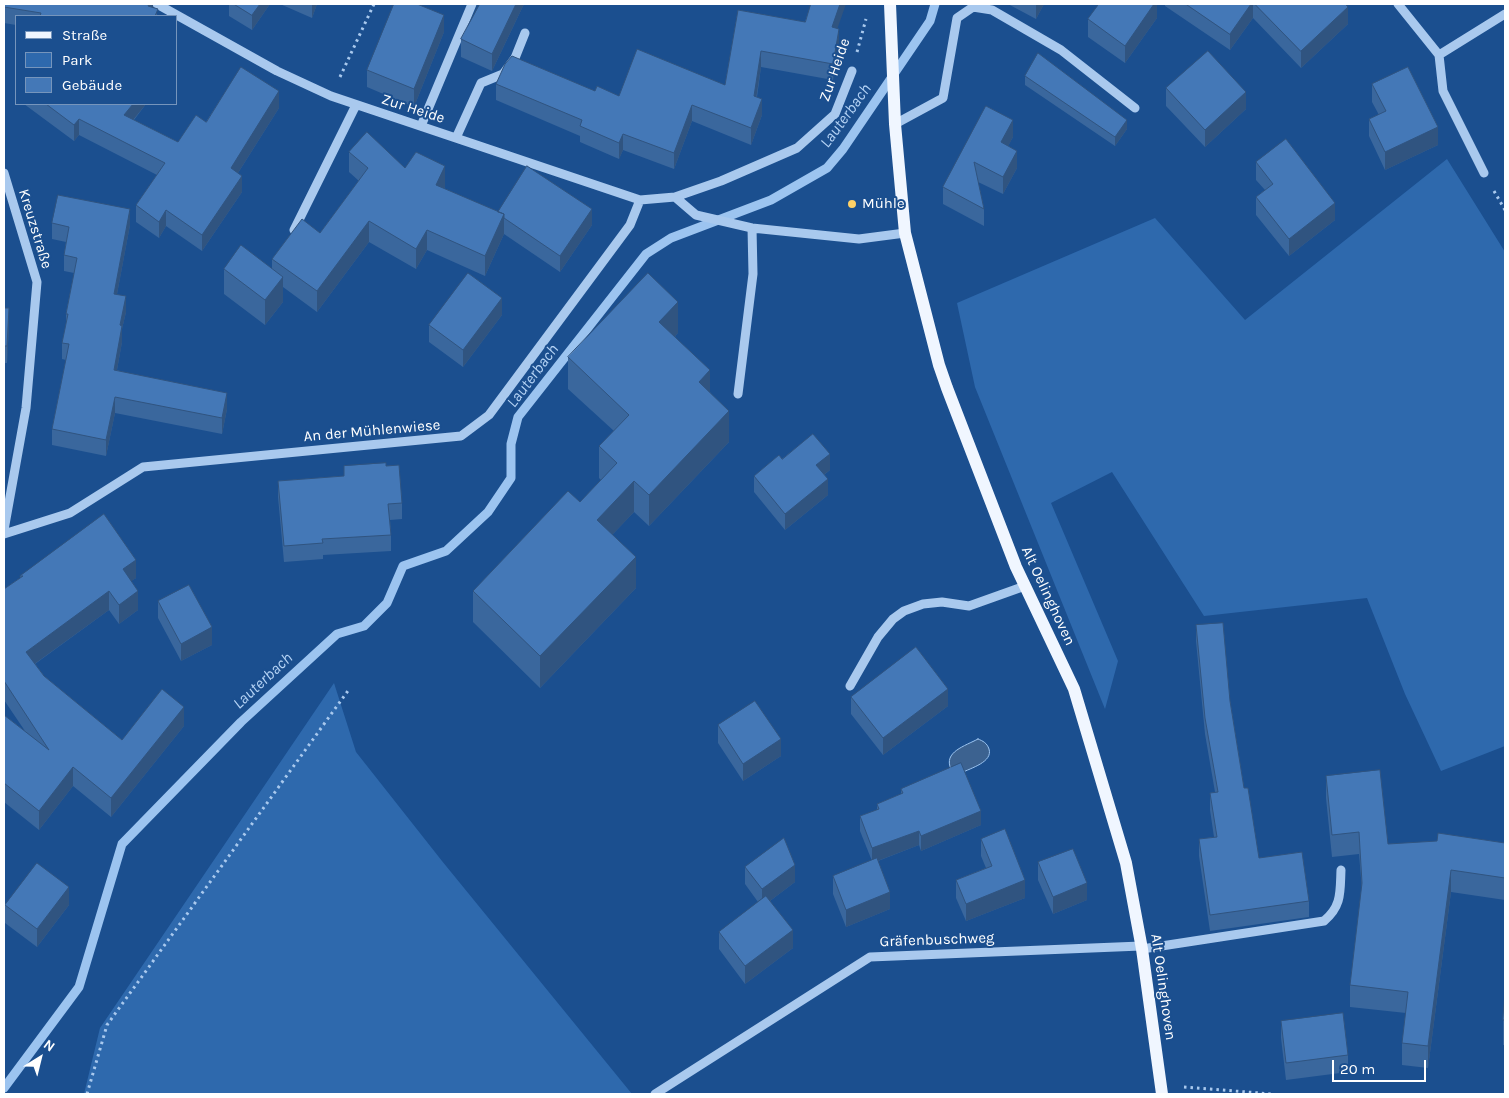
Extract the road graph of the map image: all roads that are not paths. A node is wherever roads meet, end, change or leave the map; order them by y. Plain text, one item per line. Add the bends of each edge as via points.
1 (157, 4) edge
2 (472, 4) edge
3 (890, 4) edge
4 (1398, 4) edge
5 (1505, 14) edge
6 (177, 15) edge
7 (178, 16) edge
8 (525, 33) dead end
9 (1439, 55) junction
10 (852, 71) road end
11 (356, 105) junction
12 (1135, 108) dead end
13 (895, 124) junction
14 (421, 126) junction
15 (456, 138) junction
16 (1484, 173) dead end
17 (4, 174) edge
18 (675, 197) junction
19 (640, 200) junction
20 (752, 228) junction
21 (294, 230) edge
22 (905, 233) junction
23 (738, 394) dead end
24 (4, 530) edge
25 (4, 534) edge
26 (1025, 586) junction
27 (850, 686) dead end
28 (1341, 870) dead end
29 (1141, 948) junction
30 (1162, 1089) edge
31 (655, 1094) edge

1 - 6 street, Zur Heide
2 - 14 street
3 - 13 main road, Alt Oelinghoven
4 - 9 street
5 - 9 street
7 - 11 street, Zur Heide via 277,70
8 - 15 street via 515,58 503,74 481,82
9 - 16 street via 1443,91
10 - 18 street, Zur Heide via 835,114 797,148
11 - 14 street, Zur Heide
11 - 21 street
12 - 13 street via 1061,50 992,10 973,6 957,18 943,98
13 - 22 main road, Alt Oelinghoven
14 - 15 street, Zur Heide
15 - 19 street, Zur Heide
17 - 24 street, Kreuzstraße via 37,282 26,408
18 - 19 street, Zur Heide
18 - 20 street via 696,215
19 - 25 street, An der Mühlenwiese via 630,225 489,415 461,436 143,467 70,512
20 - 22 street via 859,239
20 - 23 street via 753,274
22 - 26 main road, Alt Oelinghoven via 942,373
26 - 27 street via 969,606 942,602 904,611 878,636
26 - 29 main road, Alt Oelinghoven via 1074,689 1126,863
28 - 29 street, Gräfenbuschweg via 1339,904 1324,921
29 - 30 main road, Alt Oelinghoven
29 - 31 street, Gräfenbuschweg via 870,957

